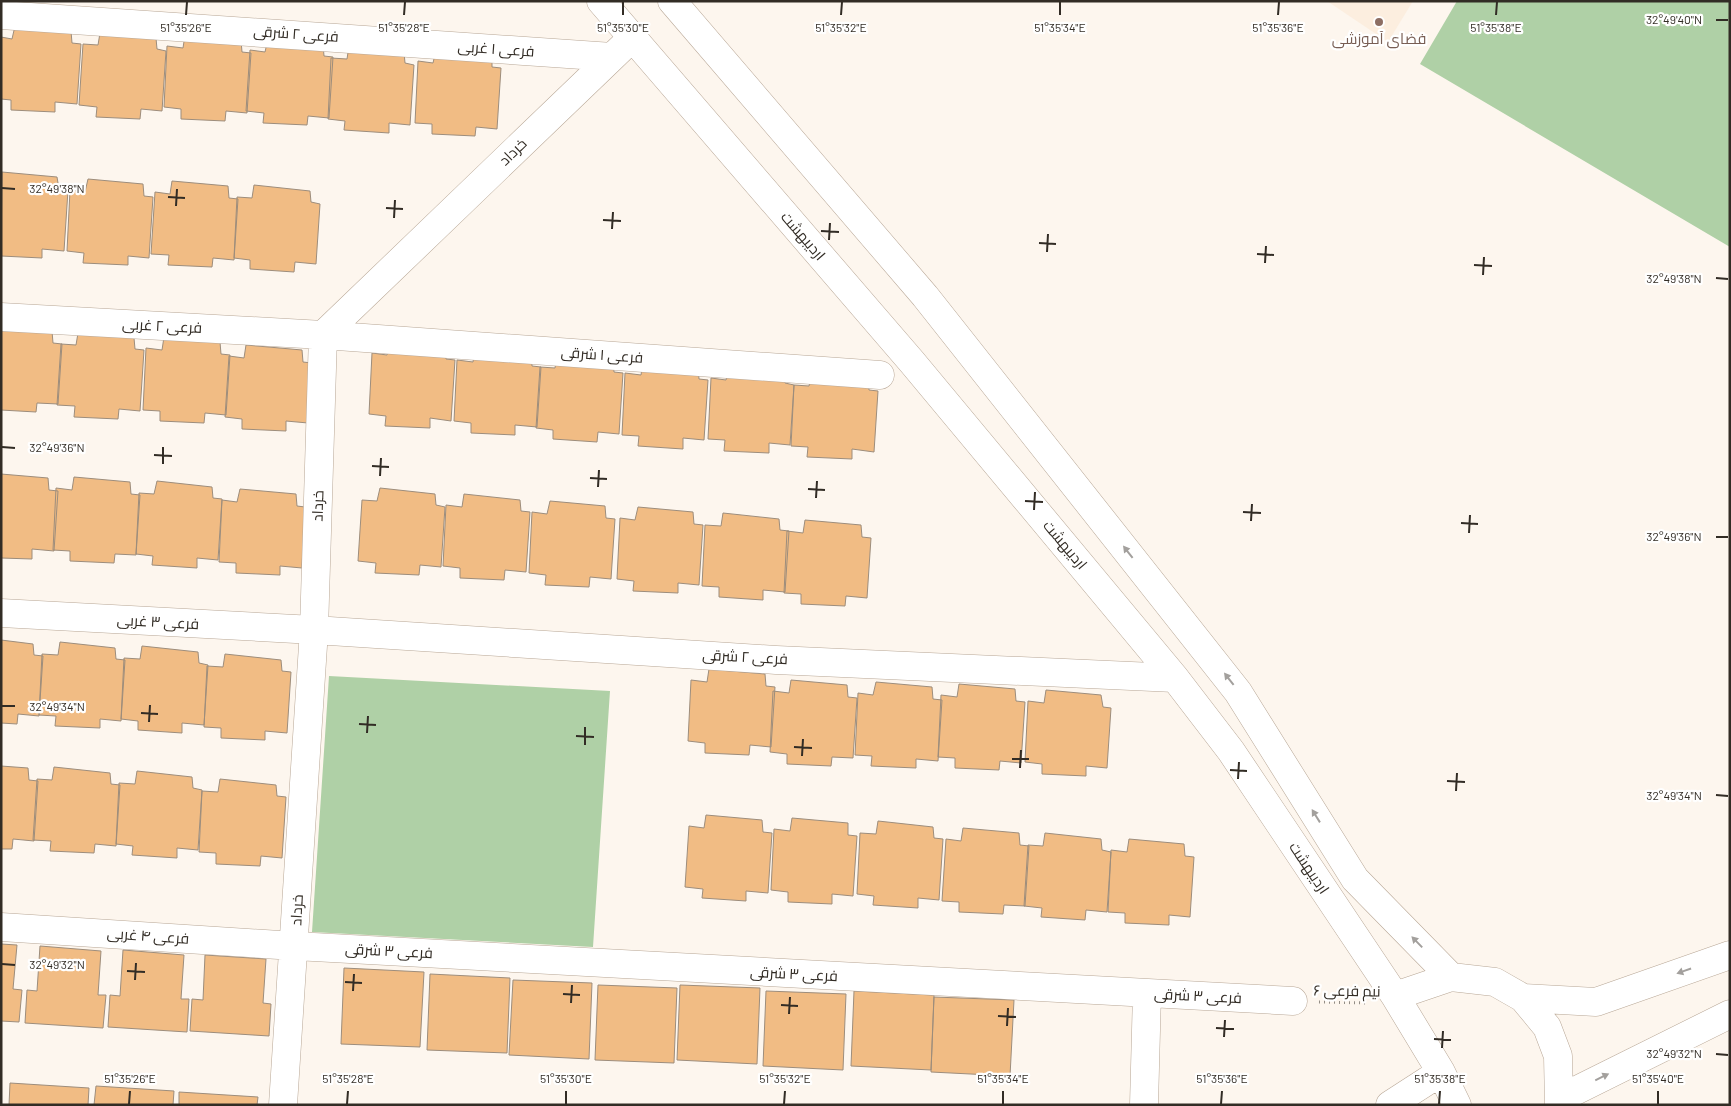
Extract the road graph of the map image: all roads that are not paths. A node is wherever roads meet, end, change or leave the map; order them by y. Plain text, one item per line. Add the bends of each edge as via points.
1 (601, 1) edge
2 (672, 1) edge
3 (91, 11) edge
4 (1, 15) edge
5 (351, 38) joint
6 (632, 38) junction
7 (612, 57) junction
8 (1, 317) edge
9 (323, 335) junction
10 (880, 375) dead end
11 (1, 613) edge
12 (314, 630) junction
13 (1176, 678) junction
14 (1, 927) edge
15 (295, 946) junction
16 (1730, 955) edge
17 (1451, 977) junction
18 (1147, 993) junction
19 (1524, 998) junction
20 (1398, 1000) junction
21 (1293, 1001) road end
22 (1730, 1014) edge
23 (1441, 1072) junction
24 (1559, 1102) edge
25 (283, 1105) edge
26 (1144, 1105) edge
27 (1390, 1105) edge
28 (1429, 1105) edge
29 (1457, 1105) edge

1 - 6 street, اردیبهشت
17 -> 2 street via 1355,880 1238,692 925,296
3 - 4 street
3 - 5 street, فرعی ۲ شرقی
5 - 7 street, فرعی ۱ غربی
6 - 7 street, خرداد
6 - 13 street, اردیبهشت via 912,362
7 - 9 street, خرداد
8 - 9 street, فرعی ۲ غربی
9 - 10 street, فرعی ۱ شرقی
9 - 12 street, خرداد
11 - 12 street, فرعی ۳ غربی
12 - 13 street, فرعی ۲ شرقی via 776,660
12 - 15 street, خرداد
13 - 20 street, اردیبهشت via 1231,751
14 - 15 street, فرعی ۴ غربی
15 - 18 street, فرعی ۳ شرقی
15 - 25 street, خرداد
16 -> 19 street via 1596,1002
17 - 19 street via 1495,982
17 - 20 street
18 - 21 street, فرعی ۳ شرقی
18 - 26 street
19 - 24 street via 1547,1027 1558,1056
20 - 23 street, اردیبهشت
24 -> 22 street
23 - 27 street
23 - 28 street
23 - 29 street, اردیبهشت

